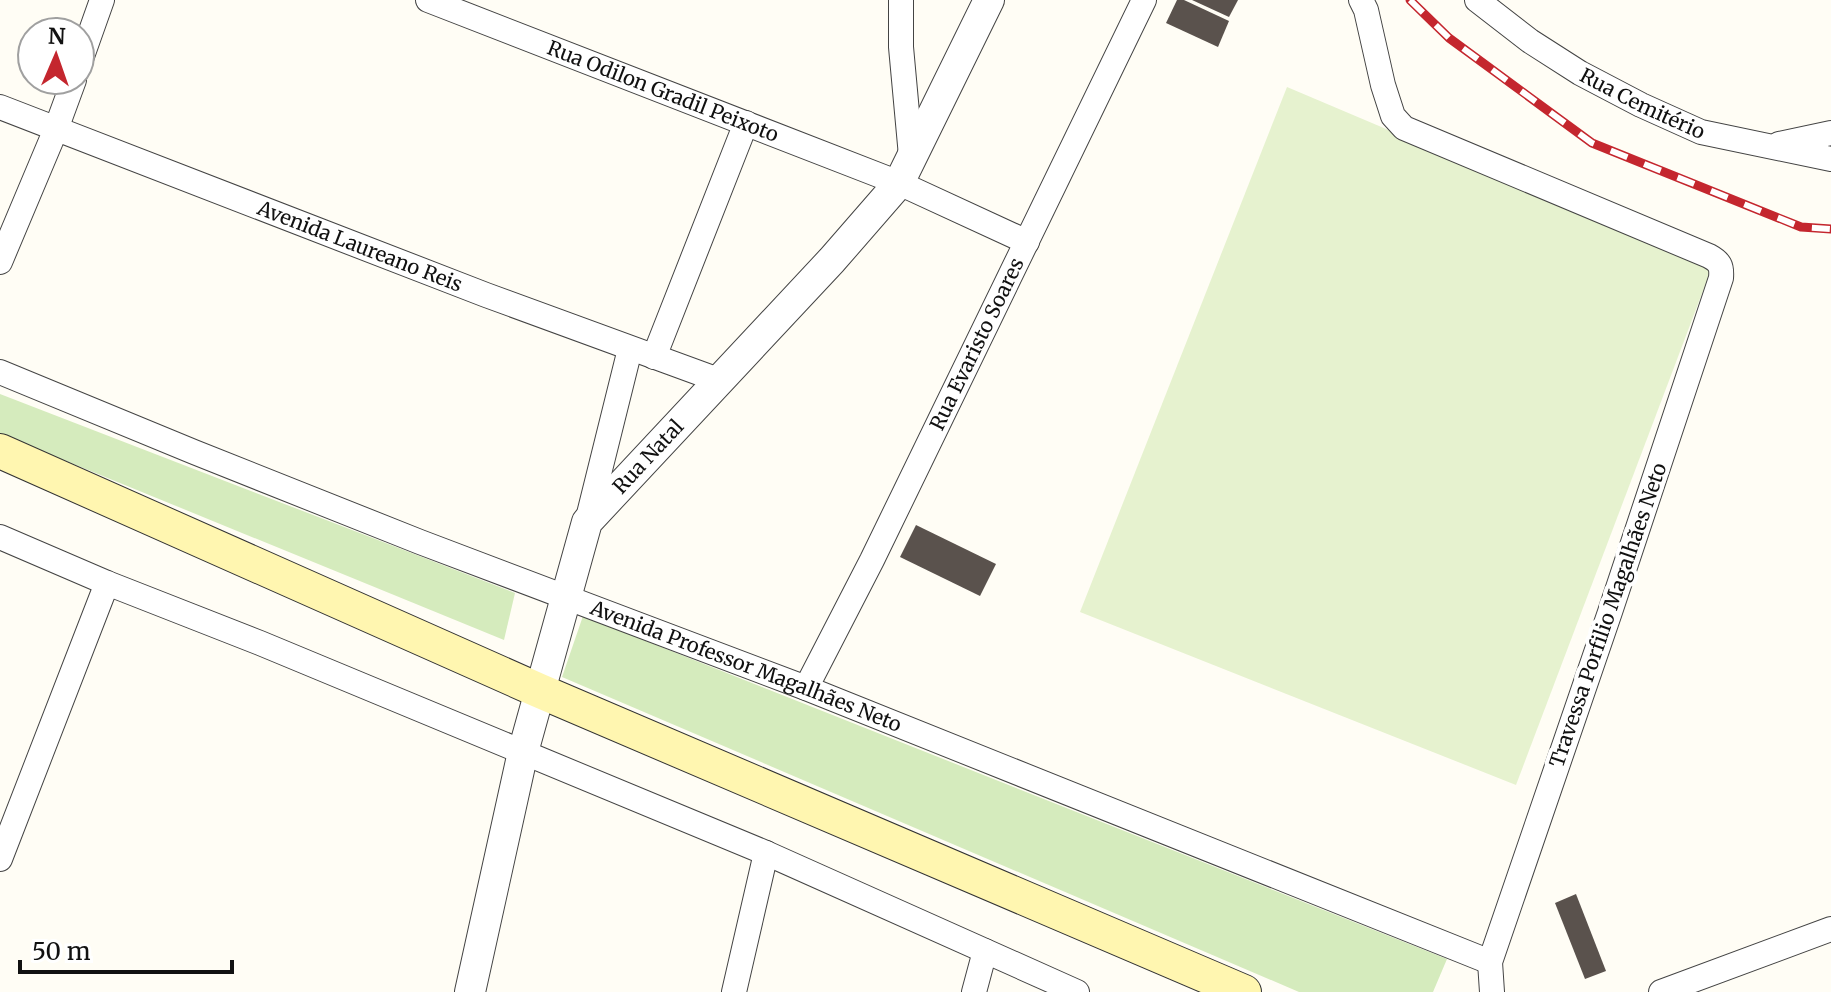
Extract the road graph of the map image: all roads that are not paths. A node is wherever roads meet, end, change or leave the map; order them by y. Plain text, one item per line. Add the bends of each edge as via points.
1 (428, 0) edge
2 (901, 0) edge
3 (989, 0) edge
4 (1144, 0) edge
5 (1361, 0) edge
6 (1477, 0) edge
7 (68, 96) edge
8 (0, 107) edge
9 (746, 123) junction
10 (56, 129) junction
11 (1831, 133) edge
12 (1769, 146) junction
13 (1831, 159) edge
14 (905, 169) junction
15 (1027, 242) junction
16 (0, 262) edge
17 (630, 349) junction
18 (654, 357) junction
19 (0, 372) edge
20 (721, 381) junction
21 (0, 451) edge
22 (587, 522) junction
23 (0, 537) edge
24 (107, 583) junction
25 (565, 597) junction
26 (806, 688) junction
27 (540, 691) junction
28 (523, 752) junction
29 (766, 853) junction
30 (0, 859) edge
31 (1831, 929) edge
32 (985, 951) junction
33 (1490, 962) junction
34 (470, 992) edge
35 (734, 992) edge
36 (974, 992) edge
37 (1077, 992) edge
38 (1243, 992) edge
39 (1492, 992) edge
40 (1661, 992) edge

1 - 9 street, Rua Odilon Gradil Peixoto
2 - 14 street
3 - 14 street, Rua Natal
4 - 15 street, Rua Evaristo Soares
5 - 33 street, Travessa Porfilio Magalhães Neto via 1393,116 1404,128 1722,266
6 - 12 street, Rua Cemitério via 1530,41 1641,105 1701,132
7 - 10 street
8 - 10 street, Avenida Laureano Reis
9 - 14 street, Rua Odilon Gradil Peixoto
9 - 18 street
10 - 16 street
10 - 17 street, Avenida Laureano Reis
11 - 12 street
12 - 13 street, Rua Cemitério
14 - 15 street, Rua Odilon Gradil Peixoto
14 - 20 street, Rua Natal via 832,260
15 - 26 street, Rua Evaristo Soares
17 - 18 street, Avenida Laureano Reis
17 - 22 street
18 - 20 street, Avenida Laureano Reis
19 - 25 street, Avenida Professor Magalhães Neto
20 - 22 street, Rua Natal
21 - 27 main road
22 - 25 street, Rua Natal
23 - 24 street
24 - 28 street
24 - 30 street
25 - 26 street, Avenida Professor Magalhães Neto
25 - 27 street, Rua Natal
26 - 33 street, Avenida Professor Magalhães Neto
27 - 28 street, Rua Natal
27 - 38 main road
28 - 29 street
28 - 34 street, Rua Natal
29 - 32 street
29 - 35 street
31 - 40 street
32 - 36 street
32 - 37 street
33 - 39 street

